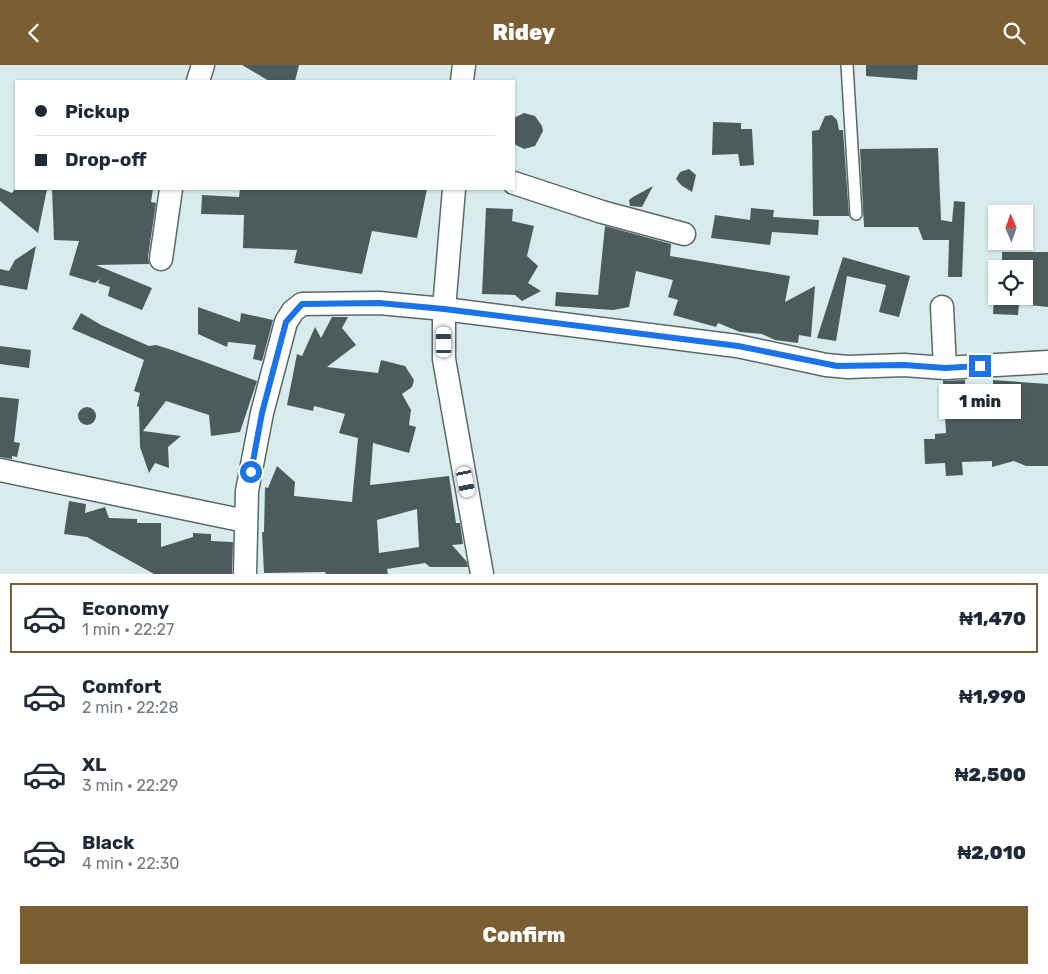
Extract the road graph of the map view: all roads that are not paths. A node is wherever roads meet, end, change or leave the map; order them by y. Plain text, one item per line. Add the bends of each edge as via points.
1 (203, 65) edge
2 (464, 65) edge
3 (847, 65) edge
4 (198, 80) edge
5 (462, 80) edge
6 (515, 183) edge
7 (172, 190) edge
8 (454, 190) edge
9 (856, 214) dead end
10 (684, 234) dead end
11 (161, 259) dead end
12 (942, 307) dead end
13 (444, 309) junction
14 (1048, 362) edge
15 (945, 368) junction
16 (0, 470) edge
17 (245, 521) junction
18 (245, 574) edge
19 (482, 574) edge

1 - 4 street
2 - 5 street
3 - 9 lane
6 - 10 street
7 - 11 street
8 - 13 street
12 - 15 street
13 - 15 street via 738,346 826,365
13 - 17 street via 379,303 310,303 302,304 293,311 286,322 262,413 247,491
13 - 19 street via 444,359
14 - 15 street
16 - 17 street
17 - 18 street

